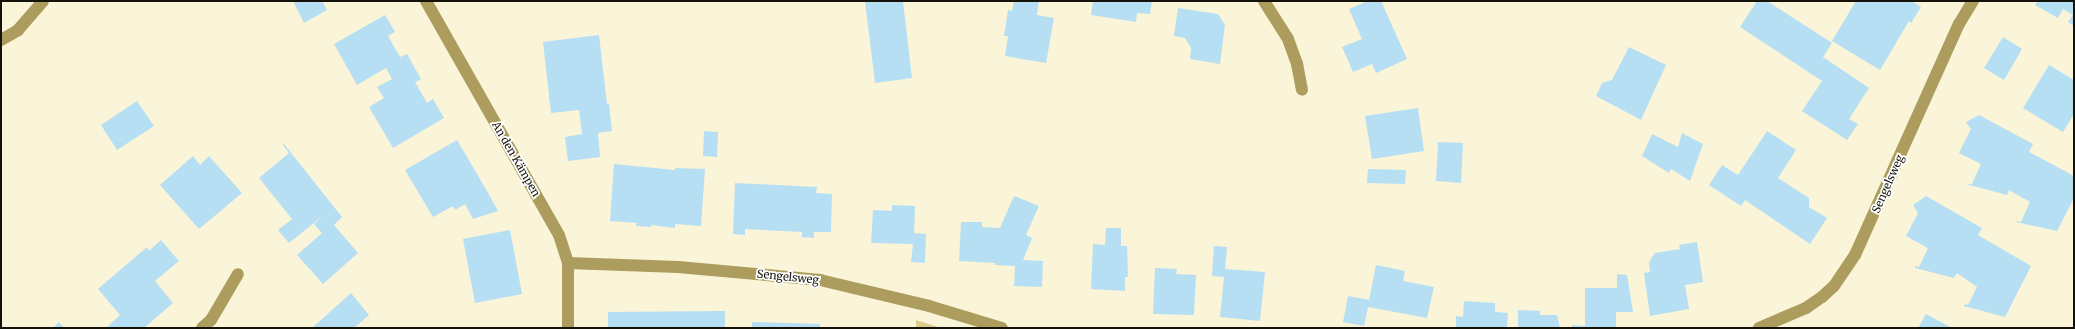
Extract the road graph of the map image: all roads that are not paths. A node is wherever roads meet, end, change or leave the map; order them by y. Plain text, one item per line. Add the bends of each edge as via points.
1 (44, 1) edge
2 (426, 1) edge
3 (1264, 1) edge
4 (1973, 1) edge
5 (1, 40) edge
6 (1302, 90) dead end
7 (568, 263) junction
8 (238, 274) dead end
9 (202, 328) edge
10 (568, 328) edge
11 (1002, 328) edge
12 (1759, 328) edge

1 - 5 street via 18,30
2 - 7 street, An den Kämpen via 559,235
3 - 6 street via 1288,38
4 - 12 street, Sengelsweg via 1959,24 1855,255 1834,286 1822,297 1806,308
7 - 10 street, An den Kämpen
7 - 11 street, Sengelsweg via 678,267 820,280 929,306
8 - 9 street via 211,320

